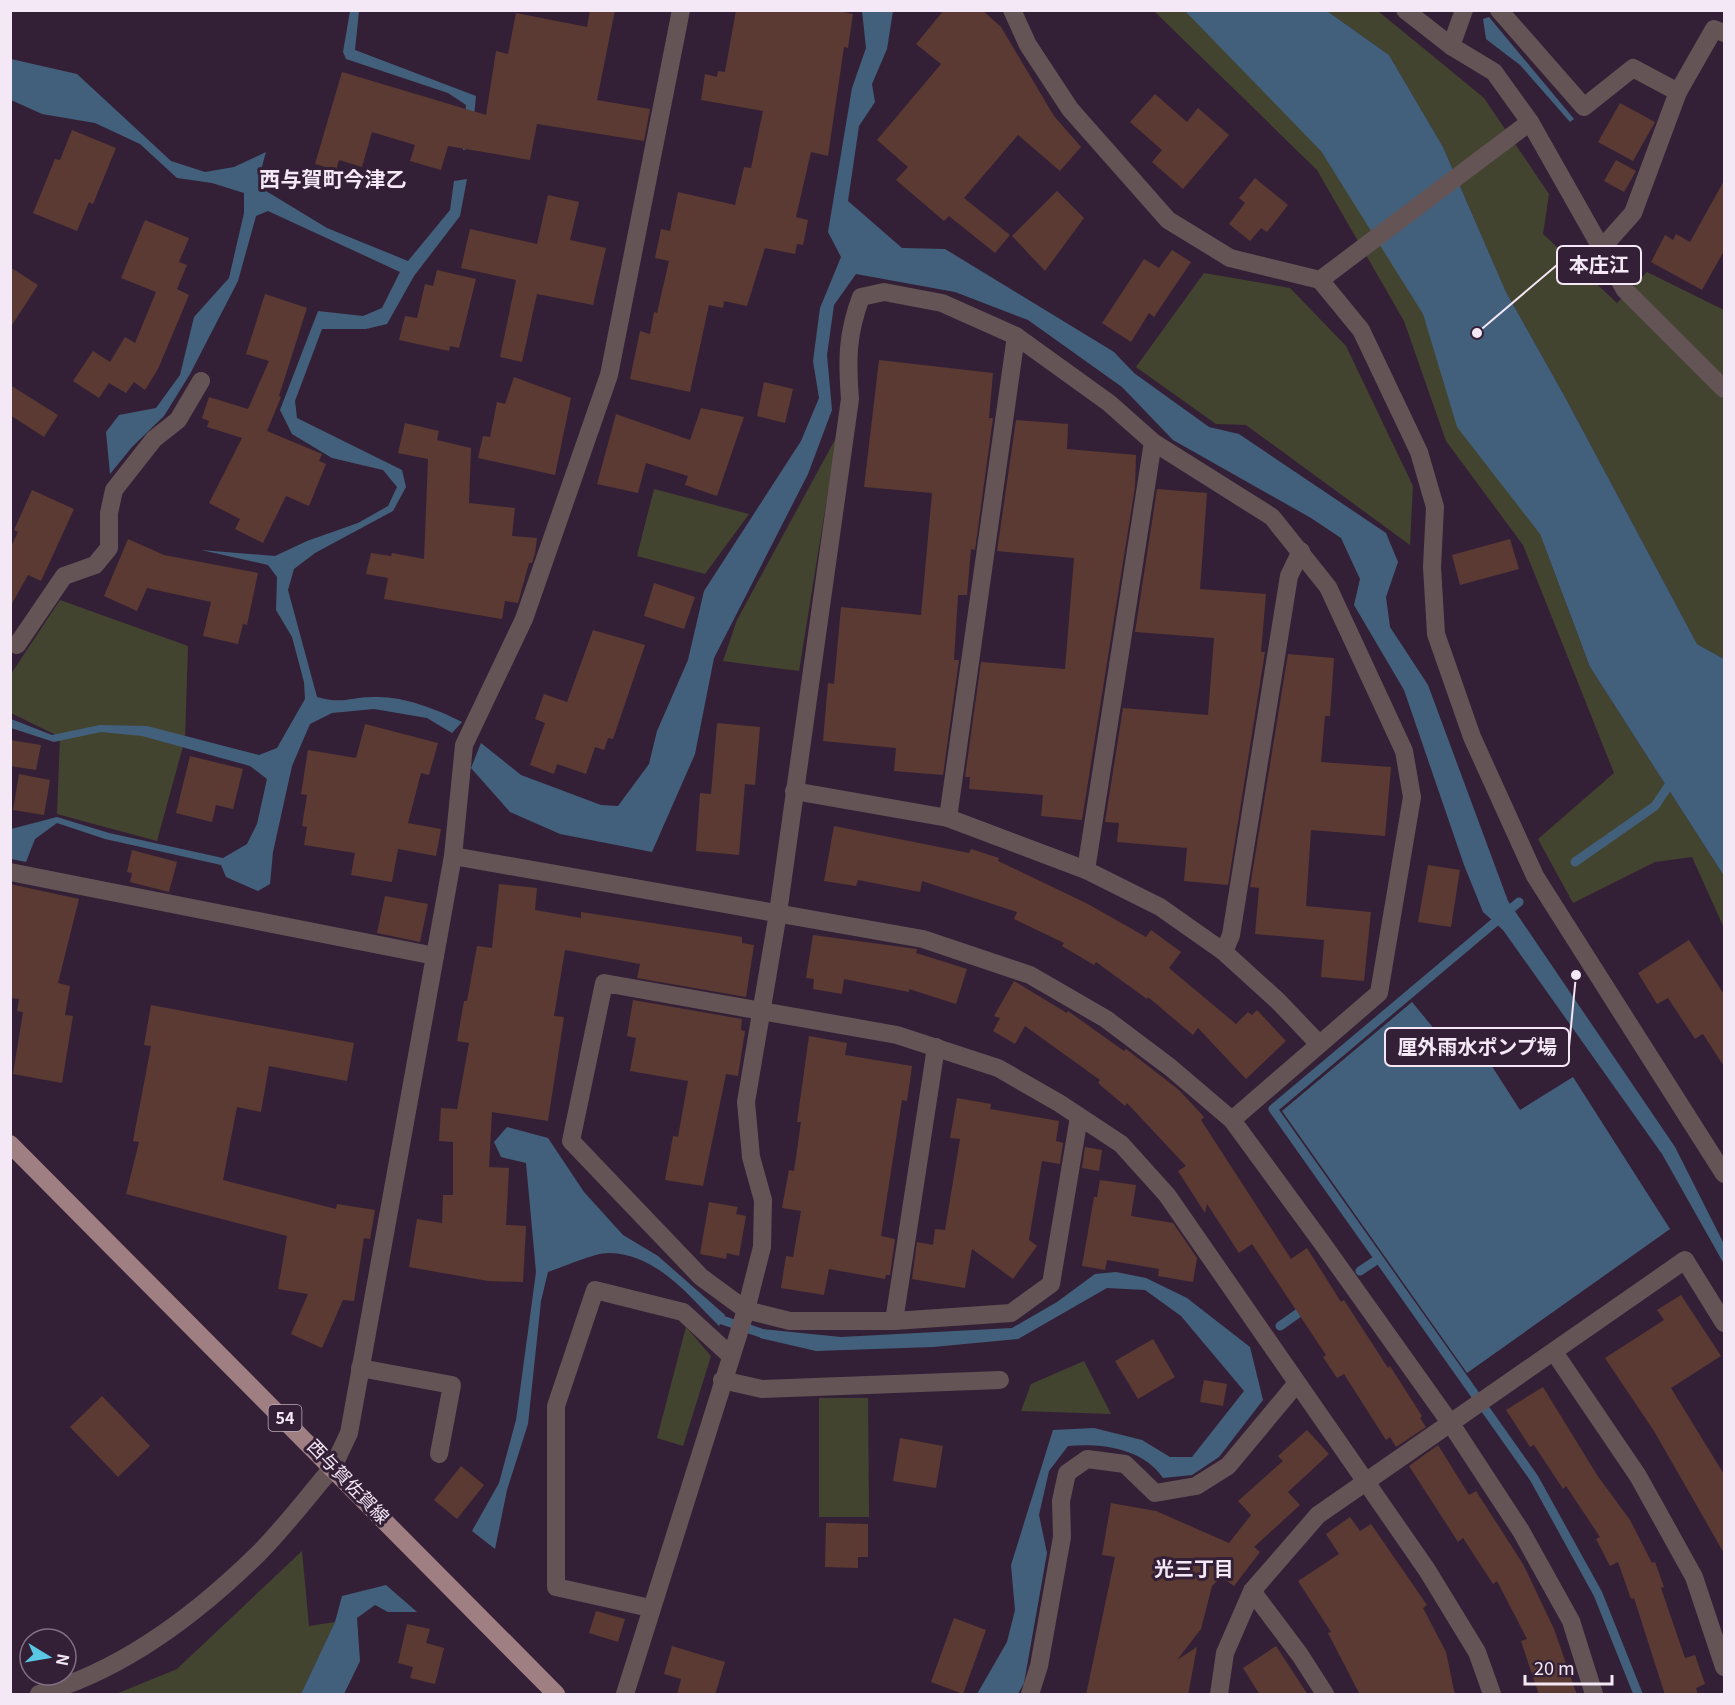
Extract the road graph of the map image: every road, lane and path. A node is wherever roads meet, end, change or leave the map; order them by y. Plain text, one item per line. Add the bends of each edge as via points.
1 (681, 10) edge
2 (1012, 10) edge
3 (1405, 10) edge
4 (1464, 10) edge
5 (1499, 10) edge
6 (1725, 33) edge
7 (1451, 46) junction
8 (1678, 92) junction
9 (1530, 122) junction
10 (1601, 249) junction
11 (1320, 280) junction
12 (1016, 336) junction
13 (201, 381) dead end
14 (1725, 389) edge
15 (1153, 442) junction
16 (1301, 551) junction
17 (13, 647) edge
18 (794, 791) junction
19 (948, 818) junction
20 (453, 856) junction
21 (1086, 870) junction
22 (10, 872) edge
23 (778, 913) junction
24 (1224, 952) junction
25 (435, 956) junction
26 (760, 1010) junction
27 (1318, 1043) junction
28 (936, 1047) junction
29 (1080, 1117) junction
30 (1232, 1120) junction
31 (10, 1144) edge
32 (1725, 1174) edge
33 (744, 1315) junction
34 (894, 1321) junction
35 (1725, 1323) edge
36 (733, 1347) junction
37 (1554, 1352) junction
38 (360, 1368) junction
39 (722, 1380) junction
40 (1000, 1380) dead end
41 (1297, 1383) junction
42 (1451, 1424) junction
43 (439, 1454) dead end
44 (333, 1467) junction
45 (1366, 1482) junction
46 (1252, 1591) junction
47 (650, 1608) junction
48 (1725, 1667) edge
49 (39, 1695) edge
50 (556, 1695) edge
51 (625, 1695) edge
52 (1030, 1695) edge
53 (1219, 1695) edge
54 (1325, 1695) edge
55 (1492, 1695) edge
56 (1594, 1695) edge

1 - 20 street via 609,375 524,619 464,745
2 - 11 street via 1028,45 1070,109 1168,220 1230,258
3 - 7 street
4 - 7 street
5 - 8 street via 1584,107 1633,68
6 - 8 street via 1714,29
7 - 9 street via 1494,72
8 - 10 street via 1633,213
9 - 10 street
9 - 11 street
10 - 14 street via 1625,290
11 - 32 street via 1361,330 1419,452 1434,507 1436,634 1472,737 1536,876
12 - 15 street via 1109,403
12 - 18 street via 942,303 884,292 861,297 847,353 850,399
12 - 19 street
13 - 17 street via 178,420 154,439 114,490 109,513 109,548 95,565 64,576
15 - 16 street via 1272,517
15 - 21 street
16 - 24 street via 1288,576 1232,935
16 - 27 street via 1328,586 1404,751 1412,797 1379,993
18 - 19 street
18 - 23 street
19 - 21 street
20 - 23 street
20 - 25 street
21 - 24 street via 1160,907
22 - 25 street
23 - 26 street
23 - 30 street via 923,939 1030,975 1106,1019
24 - 27 street
25 - 38 street
26 - 28 street via 897,1035
26 - 33 street via 746,1102 751,1157 763,1200 762,1247
26 - 33 street via 604,983 571,1141 701,1277
27 - 30 street
28 - 29 street via 998,1068
28 - 34 street
29 - 34 street via 1051,1284 1011,1313
29 - 41 street via 1121,1144 1167,1195
30 - 42 street
31 - 44 main road, 西与賀佐賀線 / 54
33 - 34 street via 790,1321
33 - 36 street
35 - 37 street via 1685,1260
36 - 39 street
36 - 47 street via 683,1312 595,1290 556,1406 556,1587
37 - 42 street
37 - 48 street via 1638,1476 1694,1577
38 - 43 street via 452,1385
38 - 44 street via 349,1433
39 - 40 street via 762,1389
39 - 47 street
41 - 45 street
41 - 52 street via 1228,1466 1196,1486 1155,1493 1125,1464 1087,1459 1067,1473 1061,1501 1062,1538 1039,1666
42 - 45 street
42 - 56 street via 1521,1531 1571,1621
44 - 49 street via 259,1553 207,1600 131,1655
44 - 50 main road, 西与賀佐賀線 / 54
45 - 46 street via 1318,1515
45 - 55 street via 1477,1652
46 - 53 street via 1225,1653
46 - 54 street
47 - 51 street

